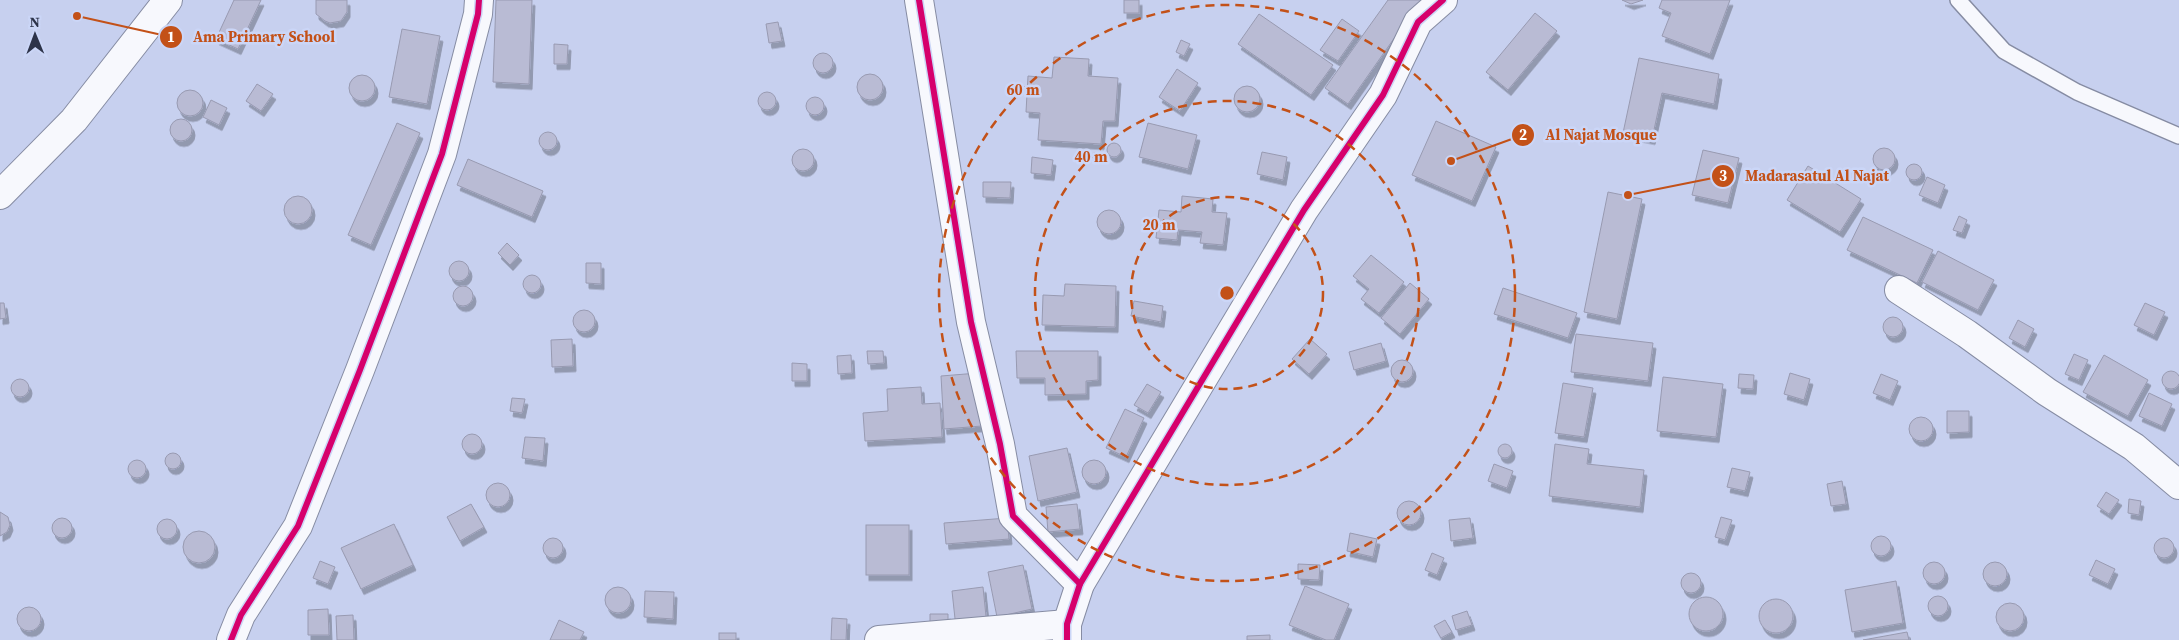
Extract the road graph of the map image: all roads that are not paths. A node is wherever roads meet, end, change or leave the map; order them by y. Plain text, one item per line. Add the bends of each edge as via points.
1 (168, 0) edge
2 (479, 0) edge
3 (918, 0) edge
4 (1443, 0) edge
5 (1958, 0) edge
6 (2179, 136) edge
7 (0, 195) edge
8 (1899, 290) dead end
9 (2179, 484) edge
10 (1080, 584) junction
11 (1067, 632) edge
12 (231, 640) edge
13 (879, 640) edge

1 - 7 street via 74,120
2 - 12 street via 442,154 360,370 298,526 241,615
3 - 10 street via 971,322 1000,444 1013,516
4 - 10 street via 1418,22 1383,94 1304,210
5 - 6 lane via 2004,51 2077,92
8 - 9 street via 2047,392 2134,447
10 - 11 street
11 - 13 street

